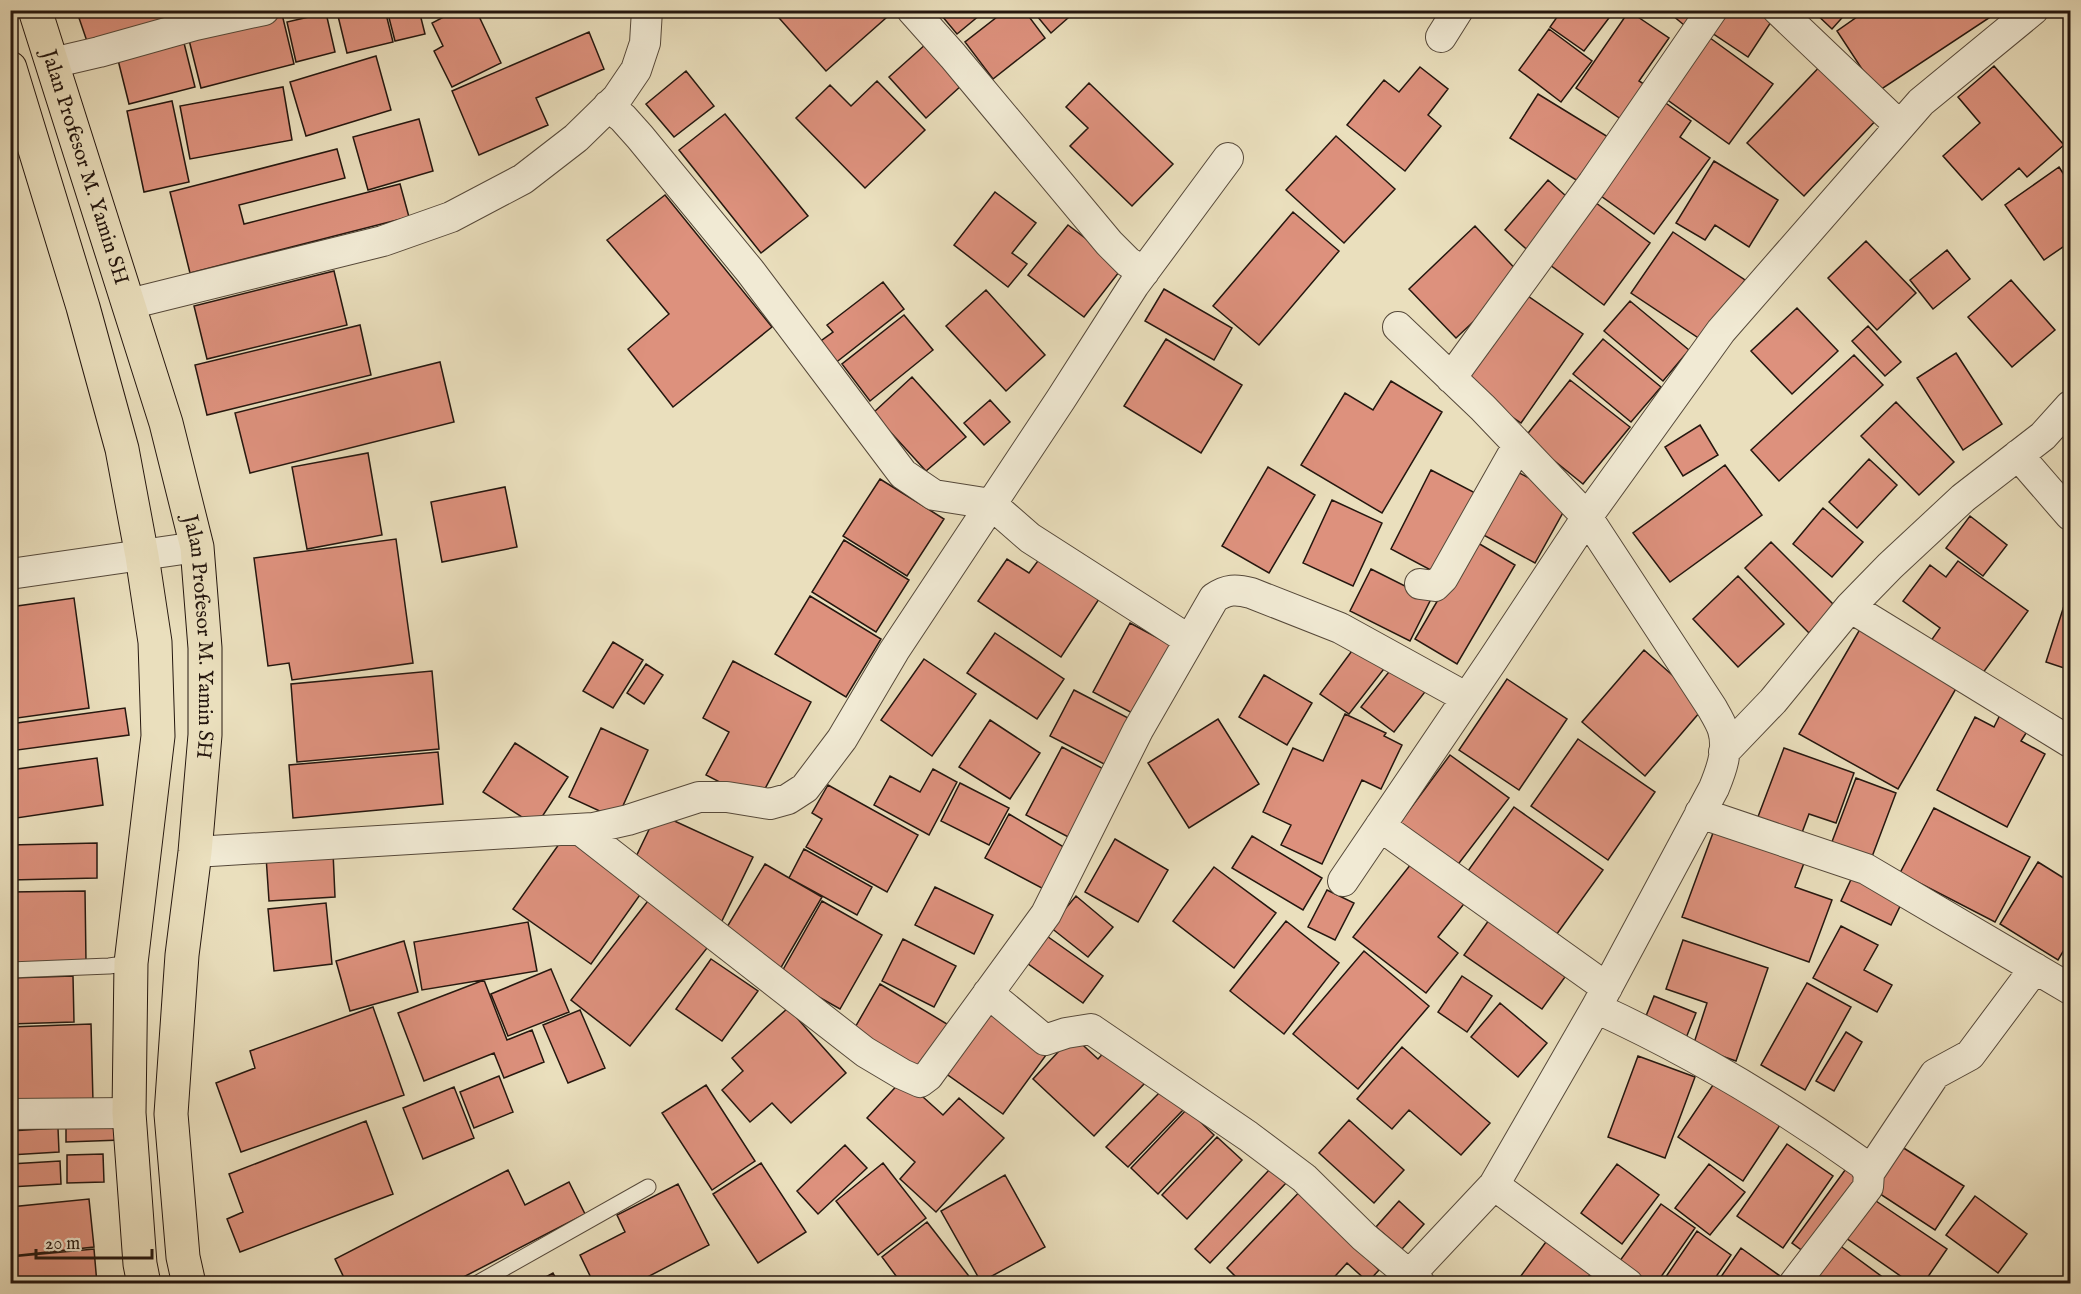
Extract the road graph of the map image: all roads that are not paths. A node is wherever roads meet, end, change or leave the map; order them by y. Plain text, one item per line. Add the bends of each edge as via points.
1 (35, 10) edge
2 (264, 10) edge
3 (647, 10) edge
4 (912, 10) edge
5 (1458, 10) edge
6 (1712, 10) edge
7 (1778, 10) edge
8 (2033, 10) edge
9 (1441, 37) dead end
10 (52, 63) junction
11 (10, 68) edge
12 (608, 106) junction
13 (1900, 126) junction
14 (1228, 158) dead end
15 (1139, 279) junction
16 (129, 304) junction
17 (1398, 327) dead end
18 (1451, 378) junction
19 (2070, 406) edge
20 (1518, 445) junction
21 (2018, 455) junction
22 (991, 504) junction
23 (2070, 515) edge
24 (1587, 517) junction
25 (197, 547) junction
26 (142, 556) junction
27 (10, 574) edge
28 (1419, 584) dead end
29 (1850, 608) junction
30 (1188, 640) junction
31 (1467, 698) junction
32 (2070, 742) edge
33 (1724, 752) junction
34 (1700, 813) junction
35 (1380, 826) junction
36 (579, 829) junction
37 (195, 852) junction
38 (1343, 880) dead end
39 (131, 963) junction
40 (2035, 968) junction
41 (10, 970) edge
42 (2070, 989) edge
43 (988, 993) junction
44 (1602, 998) junction
45 (129, 1113) junction
46 (10, 1114) edge
47 (1869, 1173) junction
48 (1494, 1185) junction
49 (648, 1187) dead end
50 (1410, 1281) edge
51 (144, 1284) edge
52 (189, 1284) edge
53 (476, 1284) edge
54 (1628, 1284) edge
55 (1794, 1284) edge

1 - 10 highway, Jalan Profesor M. Yamin SH
2 - 10 street
3 - 12 street via 645,43 636,70
4 - 15 street
5 - 9 street
6 - 18 street via 1593,183
7 - 13 street
8 - 13 street via 1921,102
10 - 16 highway, Jalan Profesor M. Yamin SH
11 - 26 highway, Jalan Profesor M. Yamin SH via 122,449
12 - 16 street via 576,138 523,179 451,217 383,241
12 - 22 street via 640,137 750,271 903,474 934,495
13 - 24 street via 1721,331
14 - 15 street
15 - 22 street
16 - 25 highway, Jalan Profesor M. Yamin SH via 166,423
17 - 18 street
18 - 20 street
19 - 21 street via 2043,436
20 - 24 street
20 - 28 street via 1443,578 1435,586
21 - 23 street
21 - 29 street via 1963,498
22 - 30 street via 1030,538
22 - 36 street via 894,651 842,739 805,788 770,804 699,797 628,820
24 - 31 street
24 - 33 street via 1712,708 1724,732
25 - 26 street
25 - 37 highway, Jalan Profesor M. Yamin SH via 205,648 205,735
26 - 27 street
26 - 39 highway, Jalan Profesor M. Yamin SH via 155,642 158,736
29 - 32 street
29 - 33 street via 1773,701
30 - 31 street via 1214,598 1224,591 1236,590 1340,628
30 - 43 street via 1138,730 1052,904
31 - 35 street
33 - 34 street via 1723,767
34 - 40 street via 1866,869
34 - 44 street
35 - 38 street
35 - 44 street
36 - 37 street
36 - 43 street via 865,1052 920,1082
37 - 52 highway, Jalan Profesor M. Yamin SH via 182,955 171,1114 183,1257
39 - 41 lane
39 - 45 highway, Jalan Profesor M. Yamin SH
40 - 42 street
40 - 47 street via 1970,1055 1935,1074
43 - 50 street via 1045,1040 1091,1029 1248,1136 1304,1178
44 - 47 street via 1653,1034 1762,1096 1863,1164
44 - 48 street
45 - 46 street
45 - 51 highway, Jalan Profesor M. Yamin SH
47 - 55 street via 1868,1187
48 - 50 street
48 - 54 street
49 - 53 lane

